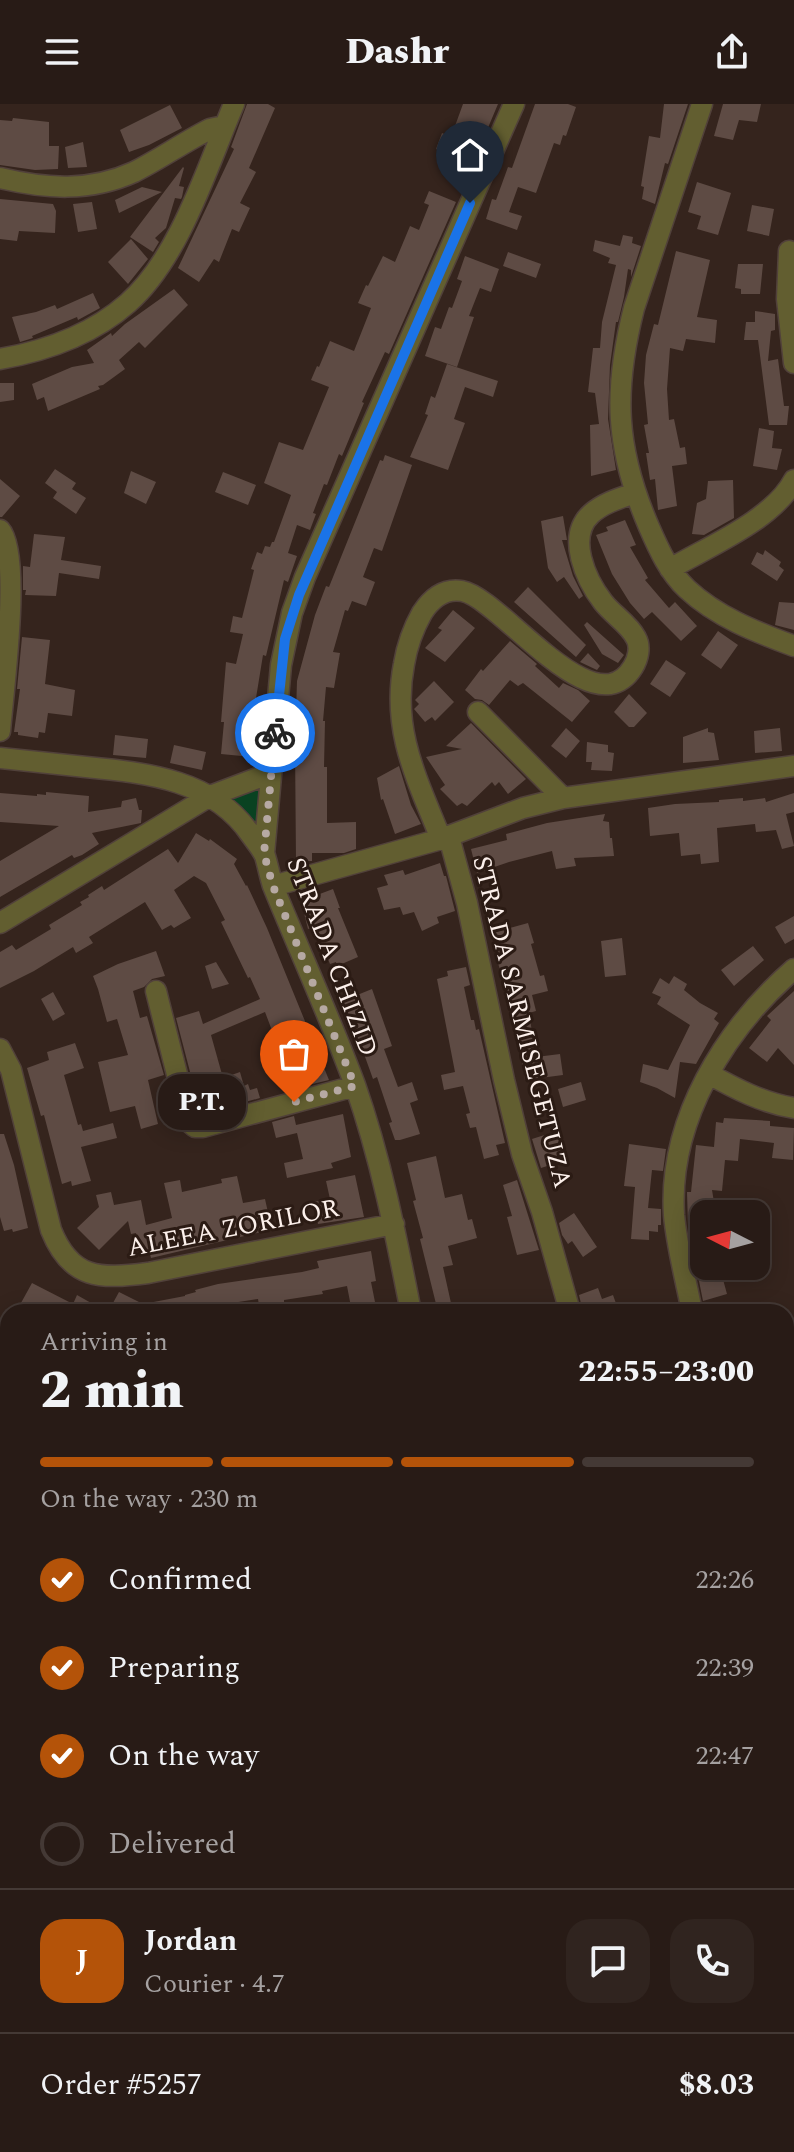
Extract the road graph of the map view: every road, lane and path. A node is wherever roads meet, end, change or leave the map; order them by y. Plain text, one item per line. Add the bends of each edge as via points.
1 (234, 104) edge
2 (514, 104) edge
3 (702, 104) edge
4 (224, 126) junction
5 (0, 178) edge
6 (789, 251) dead end
7 (0, 359) edge
8 (794, 363) edge
9 (794, 480) edge
10 (635, 493) junction
11 (0, 530) edge
12 (670, 569) junction
13 (794, 646) edge
14 (3, 669) edge
15 (478, 712) dead end
16 (0, 731) edge
17 (0, 758) edge
18 (794, 766) edge
19 (271, 773) junction
20 (210, 796) junction
21 (563, 798) junction
22 (445, 838) junction
23 (264, 854) junction
24 (273, 886) junction
25 (0, 923) edge
26 (794, 969) edge
27 (156, 991) dead end
28 (0, 1049) edge
29 (709, 1074) junction
30 (355, 1086) junction
31 (794, 1108) edge
32 (394, 1224) junction
33 (409, 1304) edge
34 (568, 1304) edge
35 (690, 1304) edge

1 - 4 street
2 - 19 street via 292,613 281,665
3 - 10 street via 634,308 623,357 619,412
4 - 5 street via 108,181 67,188
4 - 7 street via 171,248 129,303 70,339
6 - 8 street via 787,299
9 - 12 street via 766,513
10 - 12 street
10 - 22 street, STRADA SARMISEGETUZA via 596,510 579,536 594,588 639,647 634,665 616,682 601,684 567,670 466,592 435,597 420,617 400,683 400,717 409,758
11 - 14 street via 8,543 12,579
12 - 13 street via 688,590 724,616
14 - 16 street
15 - 21 street
17 - 20 street, STRADA CHIZID via 145,773
18 - 21 street
19 - 20 street
19 - 23 street
20 - 23 street, STRADA CHIZID via 234,814
20 - 25 street
21 - 22 street
22 - 24 street
22 - 34 street, STRADA SARMISEGETUZA via 467,903 522,1154
23 - 24 street, STRADA CHIZID
24 - 30 street, STRADA CHIZID
26 - 29 street via 761,1001
27 - 30 street, STRADA CHIZID via 189,1122 195,1127
28 - 32 street, ALEEA ZORILOR via 11,1070 51,1230 62,1254 88,1273 148,1273
29 - 31 street via 755,1097
29 - 35 street via 692,1108 675,1178 674,1214
30 - 32 street, STRADA CHIZID
32 - 33 street, STRADA CHIZID

